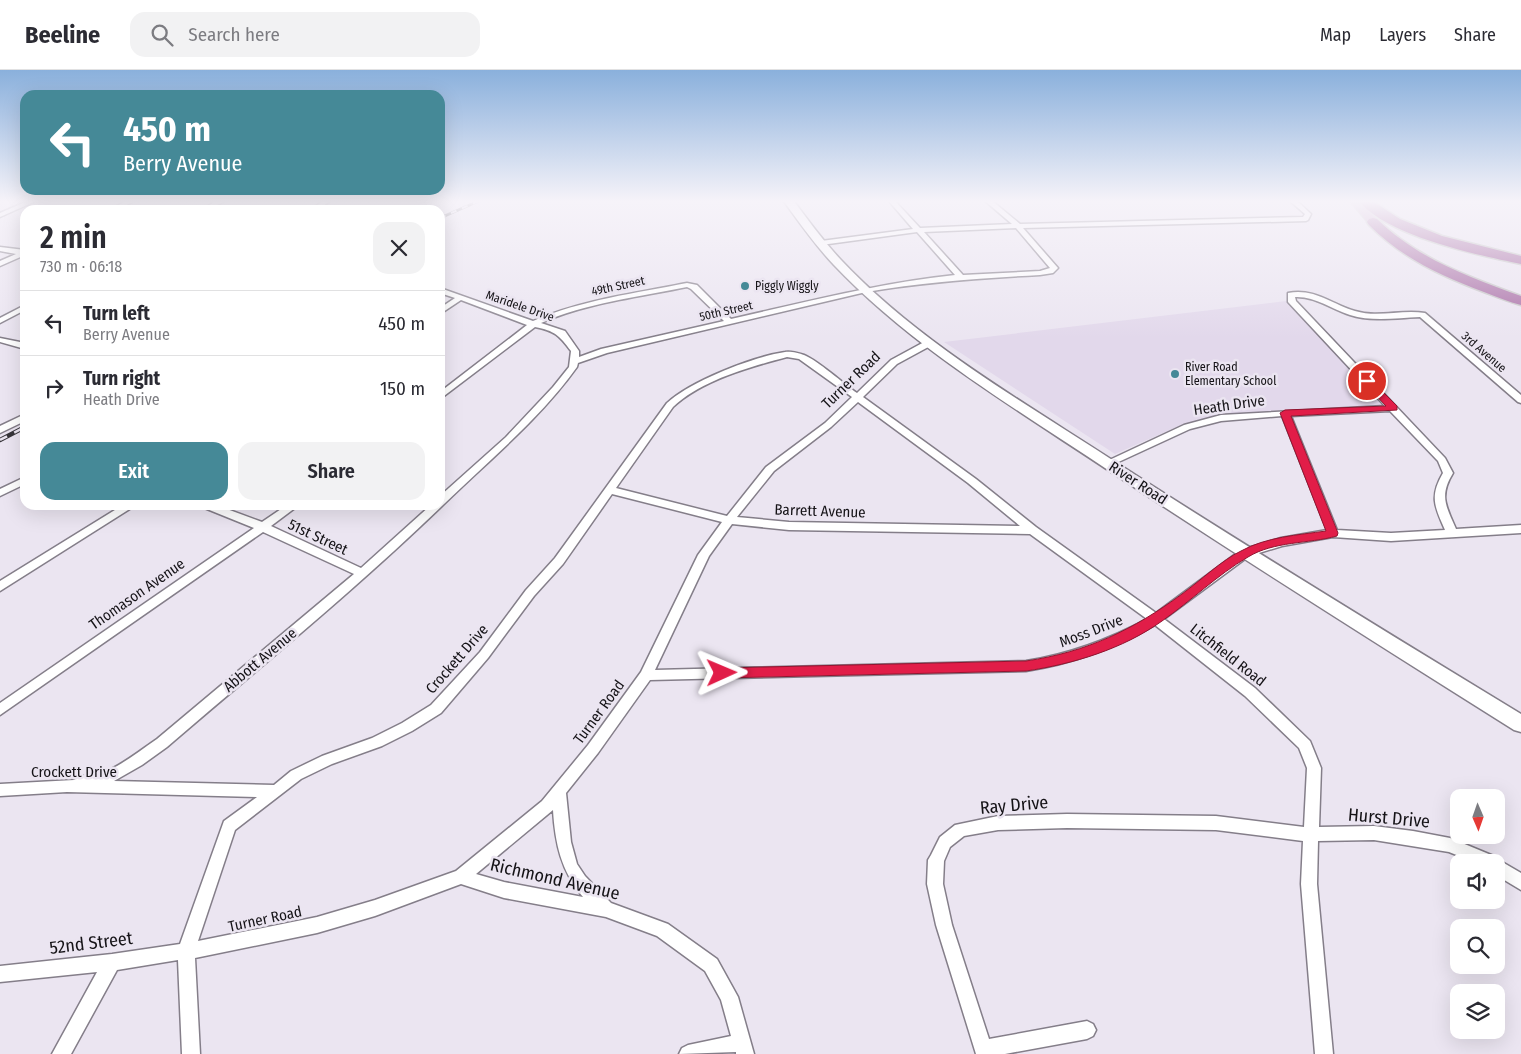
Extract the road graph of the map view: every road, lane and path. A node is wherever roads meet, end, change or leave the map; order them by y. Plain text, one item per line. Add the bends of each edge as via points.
1 (824, 246) edge
2 (934, 246) edge
3 (1036, 246) edge
4 (1398, 246) edge
5 (1412, 246) edge
6 (1462, 246) edge
7 (0, 248) edge
8 (20, 251) edge
9 (20, 254) edge
10 (1521, 260) edge
11 (0, 264) edge
12 (961, 277) junction
13 (1521, 286) edge
14 (866, 290) junction
15 (445, 292) edge
16 (461, 297) junction
17 (1521, 300) edge
18 (445, 308) edge
19 (20, 310) edge
20 (0, 321) edge
21 (730, 322) junction
22 (533, 324) junction
23 (0, 340) edge
24 (929, 343) junction
25 (20, 345) edge
26 (775, 357) joint
27 (575, 361) junction
28 (445, 392) edge
29 (856, 396) junction
30 (1521, 400) edge
31 (1393, 408) junction
32 (1285, 413) junction
33 (20, 420) edge
34 (0, 430) edge
35 (1108, 463) junction
36 (20, 483) edge
37 (611, 490) junction
38 (0, 493) edge
39 (445, 497) edge
40 (123, 510) edge
41 (219, 510) edge
42 (287, 510) edge
43 (431, 510) edge
44 (729, 520) junction
45 (263, 527) junction
46 (1521, 529) edge
47 (1032, 530) junction
48 (1333, 533) junction
49 (1452, 533) junction
50 (1245, 553) junction
51 (362, 573) junction
52 (0, 587) edge
53 (1156, 619) junction
54 (646, 675) junction
55 (0, 710) edge
56 (1521, 724) edge
57 (67, 786) junction
58 (0, 790) edge
59 (277, 791) junction
60 (559, 792) junction
61 (1310, 833) junction
62 (1472, 854) edge
63 (1505, 872) edge
64 (461, 877) junction
65 (1521, 882) edge
66 (606, 909) junction
67 (186, 951) junction
68 (112, 962) junction
69 (0, 974) edge
70 (1087, 1030) dead end
71 (744, 1048) edge
72 (984, 1051) edge
73 (61, 1054) edge
74 (191, 1054) edge
75 (688, 1054) edge
76 (1324, 1054) edge

1 - 14 main road, River Road
2 - 12 street
3 - 12 street, 50th Street via 1054,268 1040,273
4 - 17 highway via 1432,264
5 - 13 highway via 1471,272
6 - 10 highway
7 - 8 street
9 - 11 street
12 - 14 street, 50th Street
14 - 21 street, 50th Street
14 - 24 main road, River Road
15 - 16 street, Maridele Drive
16 - 18 street
16 - 22 street, Maridele Drive
19 - 20 street
21 - 22 street, 49th Street via 694,287 679,286 556,314
21 - 27 street, 50th Street via 604,351
22 - 27 street, Maridele Drive via 562,332 575,350
22 - 28 street
23 - 25 street
24 - 29 street, Turner Road via 894,362
24 - 35 main road, River Road
26 - 29 street, Litchfield Road via 787,354 802,357
26 - 37 street, Crockett Drive via 720,376 681,395 662,414
27 - 39 street via 556,389 509,439
29 - 44 street, Turner Road via 828,425 770,469
29 - 47 street, Litchfield Road via 972,481
30 - 31 street, 3rd Avenue via 1422,315 1368,316 1352,313 1307,294 1291,295 1292,302
31 - 32 street, Heath Drive
31 - 49 street via 1442,460 1448,473 1441,483 1438,501
32 - 35 street, Heath Drive via 1221,418 1187,427
32 - 48 street
33 - 34 street
35 - 50 main road, River Road
36 - 38 street
37 - 44 street, Barrett Avenue
37 - 59 street, Crockett Drive via 560,561 436,709 377,742 296,775
40 - 52 street
41 - 45 street, 51st Street
42 - 45 street, Thomason Avenue
43 - 51 street, Abbott Avenue
44 - 47 street, Barrett Avenue via 789,526
44 - 54 street, Turner Road via 704,555
45 - 51 street, 51st Street
45 - 55 street, Thomason Avenue
46 - 49 street, Moss Drive
47 - 53 street, Litchfield Road
48 - 49 street, Moss Drive via 1392,538
48 - 50 street, Moss Drive via 1281,542
50 - 53 street, Moss Drive
50 - 56 main road, River Road
51 - 57 street, Abbott Avenue via 137,762 113,774
53 - 54 street, Moss Drive via 1105,645 1058,661 1026,666
53 - 61 street, Litchfield Road via 1250,692 1304,745 1314,768
54 - 60 street, Turner Road
57 - 58 street, Crockett Drive
57 - 59 street, Crockett Drive
59 - 67 street via 229,826
60 - 64 street, Turner Road via 527,824
60 - 66 street via 563,849 568,864 587,892
61 - 62 street, Hurst Drive via 1374,833 1450,845
61 - 72 street, Ray Drive via 1294,834 1216,823 1067,821 998,823 960,830 945,842 936,860 935,884 944,925
61 - 76 street, Litchfield Road via 1309,884
63 - 65 street
64 - 66 street, Richmond Avenue via 504,890
64 - 67 street, Turner Road via 317,925
66 - 71 street, Richmond Avenue via 662,930 711,965 728,997
67 - 68 street, 52nd Street
67 - 74 street
68 - 69 street, 52nd Street
68 - 73 street
70 - 72 street
71 - 75 street

